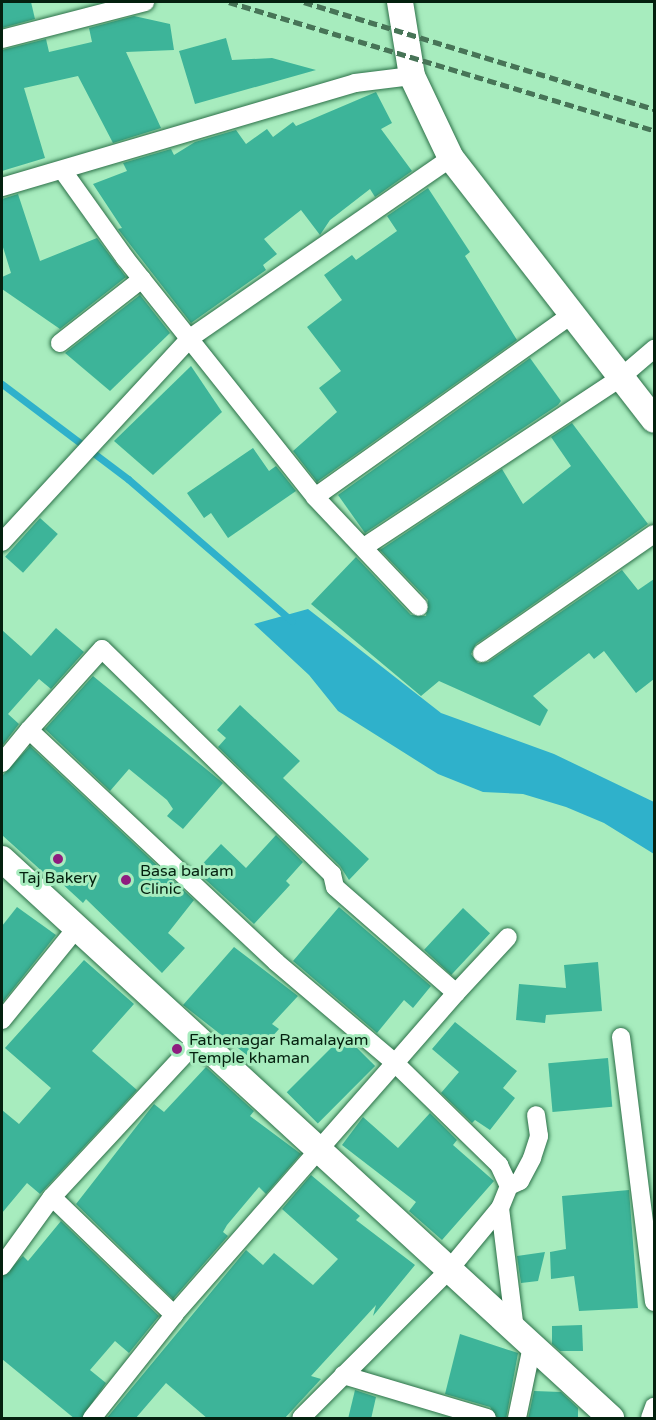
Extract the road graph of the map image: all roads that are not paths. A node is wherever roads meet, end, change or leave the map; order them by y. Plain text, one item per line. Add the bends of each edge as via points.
1 (145, 2) edge
2 (400, 2) edge
3 (2, 39) edge
4 (412, 76) junction
5 (451, 158) junction
6 (63, 171) junction
7 (2, 187) edge
8 (142, 279) junction
9 (571, 315) junction
10 (190, 338) junction
11 (60, 343) dead end
12 (654, 349) edge
13 (620, 378) junction
14 (654, 420) edge
15 (315, 497) junction
16 (654, 534) edge
17 (2, 542) edge
18 (364, 547) junction
19 (419, 607) dead end
20 (482, 653) dead end
21 (29, 730) junction
22 (2, 763) edge
23 (2, 859) edge
24 (78, 926) junction
25 (508, 936) dead end
26 (456, 993) junction
27 (2, 1020) edge
28 (621, 1037) dead end
29 (200, 1038) junction
30 (395, 1064) junction
31 (536, 1116) dead end
32 (319, 1150) junction
33 (509, 1186) junction
34 (52, 1197) junction
35 (500, 1208) junction
36 (2, 1266) edge
37 (447, 1272) junction
38 (654, 1302) edge
39 (174, 1314) junction
40 (523, 1338) junction
41 (343, 1375) junction
42 (654, 1407) edge
43 (92, 1419) edge
44 (301, 1419) edge
45 (488, 1419) edge
46 (516, 1419) edge
47 (611, 1419) edge
48 (650, 1419) edge

1 - 3 street
2 - 4 street
4 - 5 street
4 - 6 street via 355,82
5 - 9 street
5 - 10 street
6 - 7 street
6 - 8 street
8 - 10 street
8 - 11 street
9 - 13 street
9 - 15 street
10 - 15 street
10 - 17 street
12 - 13 street
13 - 14 street
13 - 18 street
15 - 18 street
16 - 20 street
18 - 19 street
21 - 22 street
21 - 26 street via 102,649 332,874 335,887
21 - 30 street via 276,962
23 - 24 street
24 - 27 street
24 - 29 street
25 - 26 street
26 - 30 street
28 - 38 street
29 - 32 street
29 - 34 street
30 - 32 street
30 - 33 street via 499,1166
31 - 33 street via 539,1136 532,1158 520,1181
32 - 37 street
32 - 39 street
33 - 35 street
34 - 36 street
34 - 39 street
35 - 37 street
35 - 40 street
37 - 40 street
37 - 41 street
39 - 43 street
40 - 46 street
40 - 47 street
41 - 44 street
41 - 45 street
42 - 48 street

